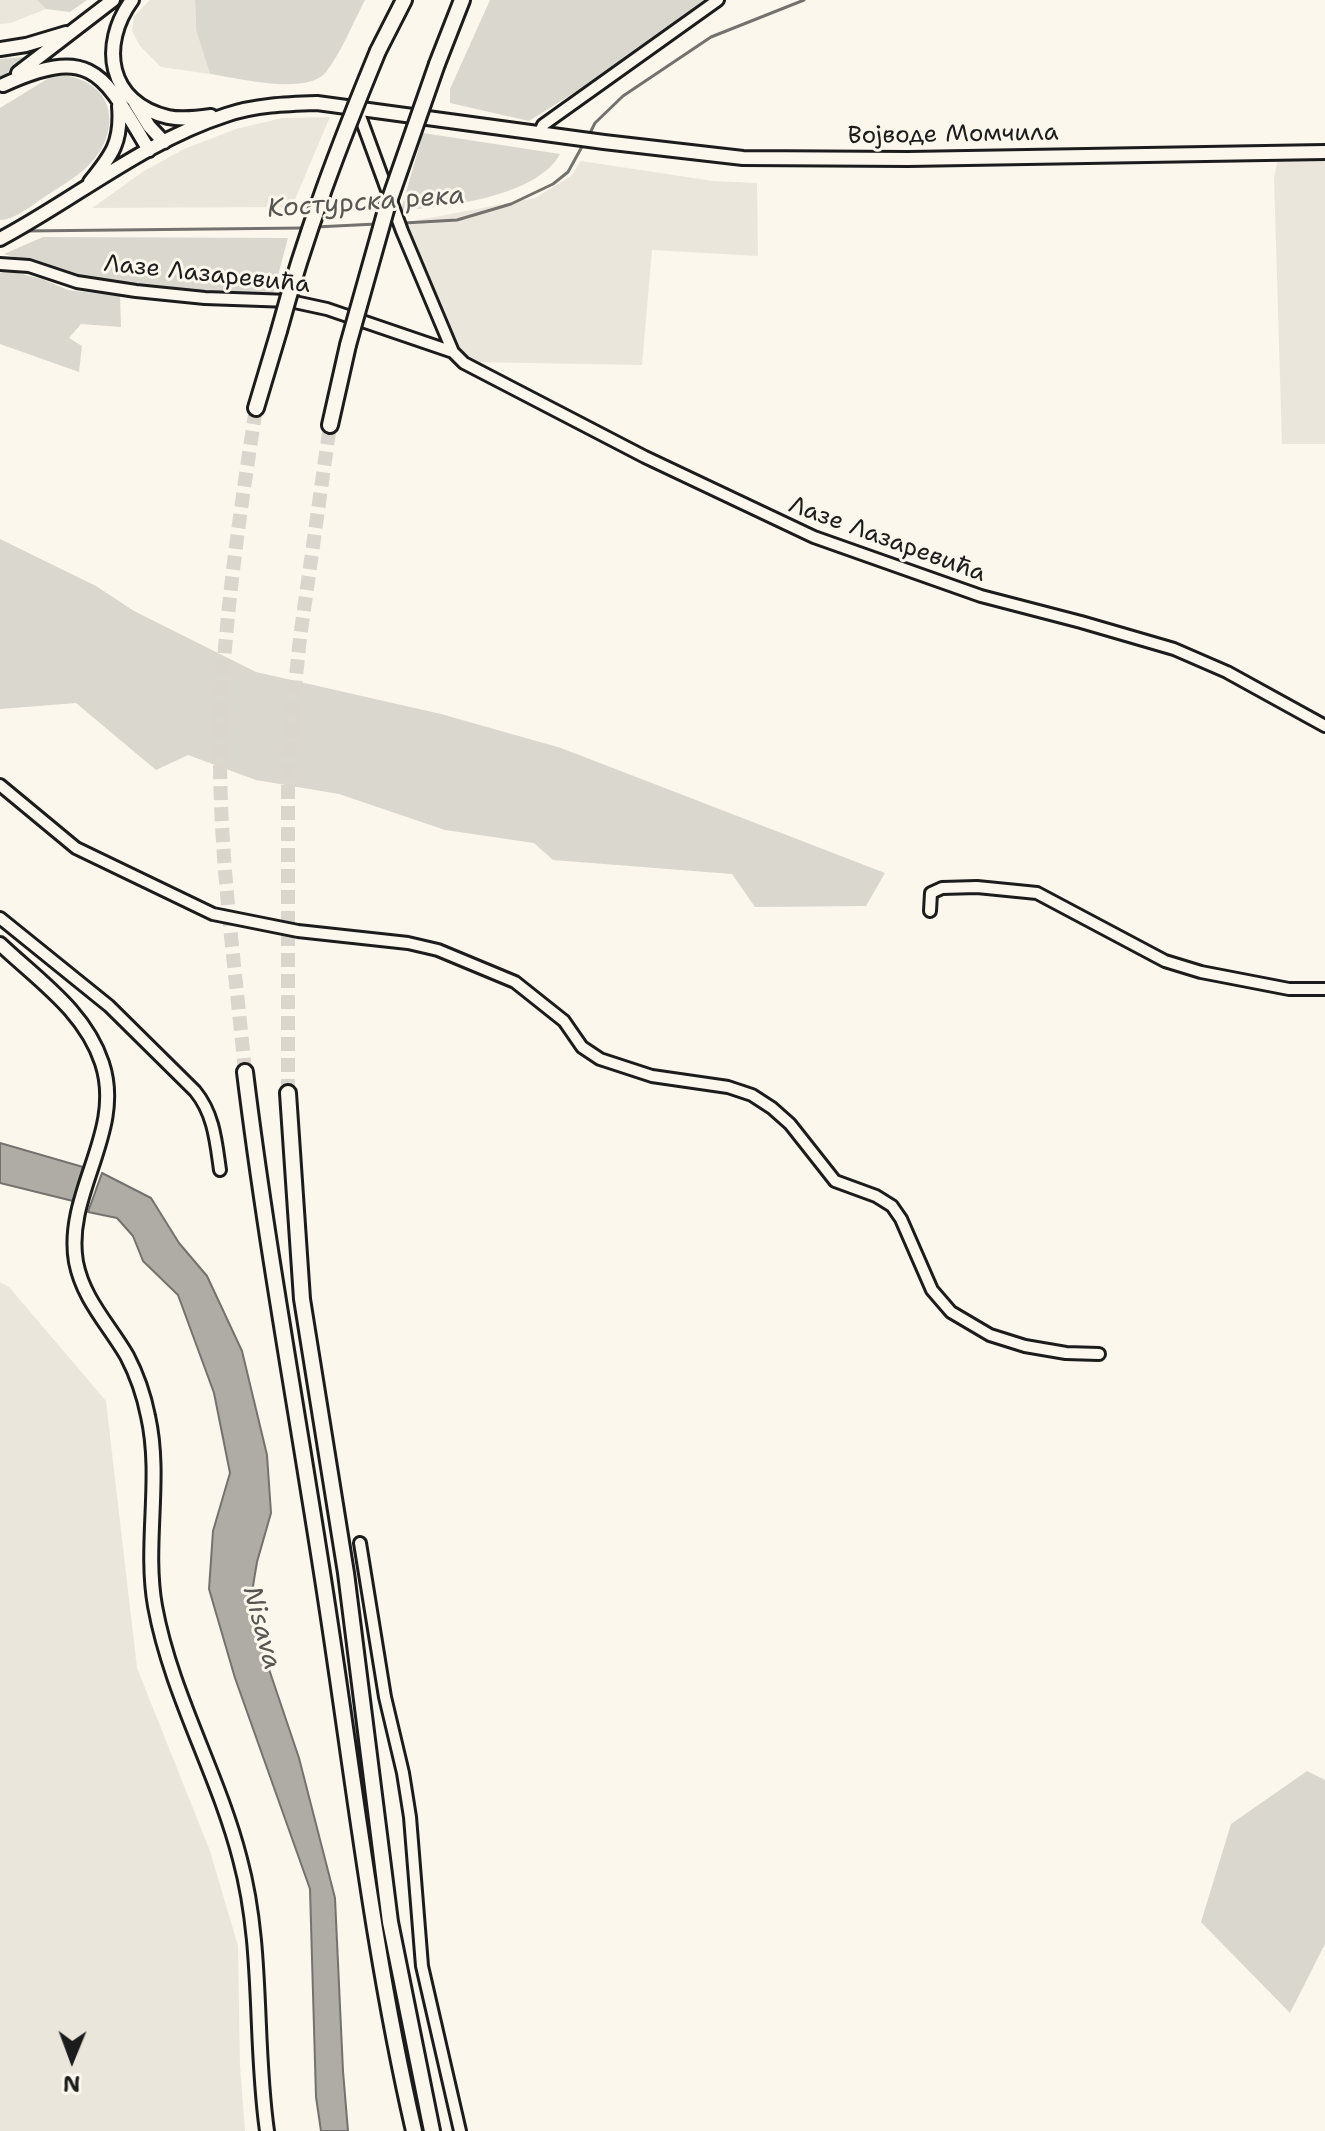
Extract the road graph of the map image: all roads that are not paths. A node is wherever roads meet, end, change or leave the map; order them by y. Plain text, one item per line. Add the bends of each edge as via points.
1 (113, 0) edge
2 (132, 0) edge
3 (404, 0) edge
4 (462, 0) edge
5 (718, 0) edge
6 (73, 31) junction
7 (0, 49) edge
8 (2, 86) edge
9 (119, 102) junction
10 (135, 103) junction
11 (357, 108) junction
12 (226, 115) junction
13 (539, 134) junction
14 (164, 142) junction
15 (149, 150) junction
16 (1325, 152) edge
17 (83, 190) junction
18 (1, 238) edge
19 (0, 264) edge
20 (453, 352) junction
21 (256, 408) tunnel mouth
22 (330, 425) tunnel mouth
23 (1325, 726) edge
24 (0, 785) edge
25 (930, 911) dead end
26 (0, 918) edge
27 (0, 944) edge
28 (1325, 989) edge
29 (245, 1072) tunnel mouth
30 (288, 1093) tunnel mouth
31 (220, 1170) dead end
32 (1099, 1354) dead end
33 (360, 1543) dead end
34 (267, 2131) edge
35 (414, 2131) edge
36 (432, 2131) edge
37 (460, 2131) edge

1 - 6 main road
2 - 10 main road via 116,28 112,57 116,74
3 - 21 highway, bridge via 318,201
4 - 22 highway, bridge via 386,210
5 - 13 street via 543,125
6 - 7 main road
6 - 8 main road
8 - 9 main road via 44,68 75,66 107,85
9 - 15 main road
9 - 17 main road via 120,131 113,151
10 - 12 main road via 167,116
10 - 14 main road
11 - 12 main road via 294,104
11 - 13 main road
11 - 20 street
12 - 14 main road
13 - 16 main road, Војводе Момчила via 710,156 769,158
14 - 15 main road
15 - 17 main road
17 - 18 main road
19 - 20 street, Лазе Лазаревића via 136,291 290,301
20 - 23 street, Лазе Лазаревића via 541,404 814,537 981,596 1174,649
24 - 32 street via 76,848 213,914 438,950 515,982 600,1059 652,1076 752,1095 790,1124 835,1181 892,1206 932,1290 951,1312 990,1335 1025,1346
25 - 28 street via 931,893 942,888 1037,893 1165,961 1289,989
26 - 31 street via 109,1006 195,1091 206,1104
27 - 34 main road via 55,993 90,1035 106,1079 103,1132 75,1236 77,1264 96,1311 127,1356 148,1416 153,1450 153,1590 167,1658 219,1791 247,1890
29 - 35 highway via 364,1862
30 - 36 highway via 302,1299 352,1613 390,1922
33 - 37 street via 410,1817 422,1966

